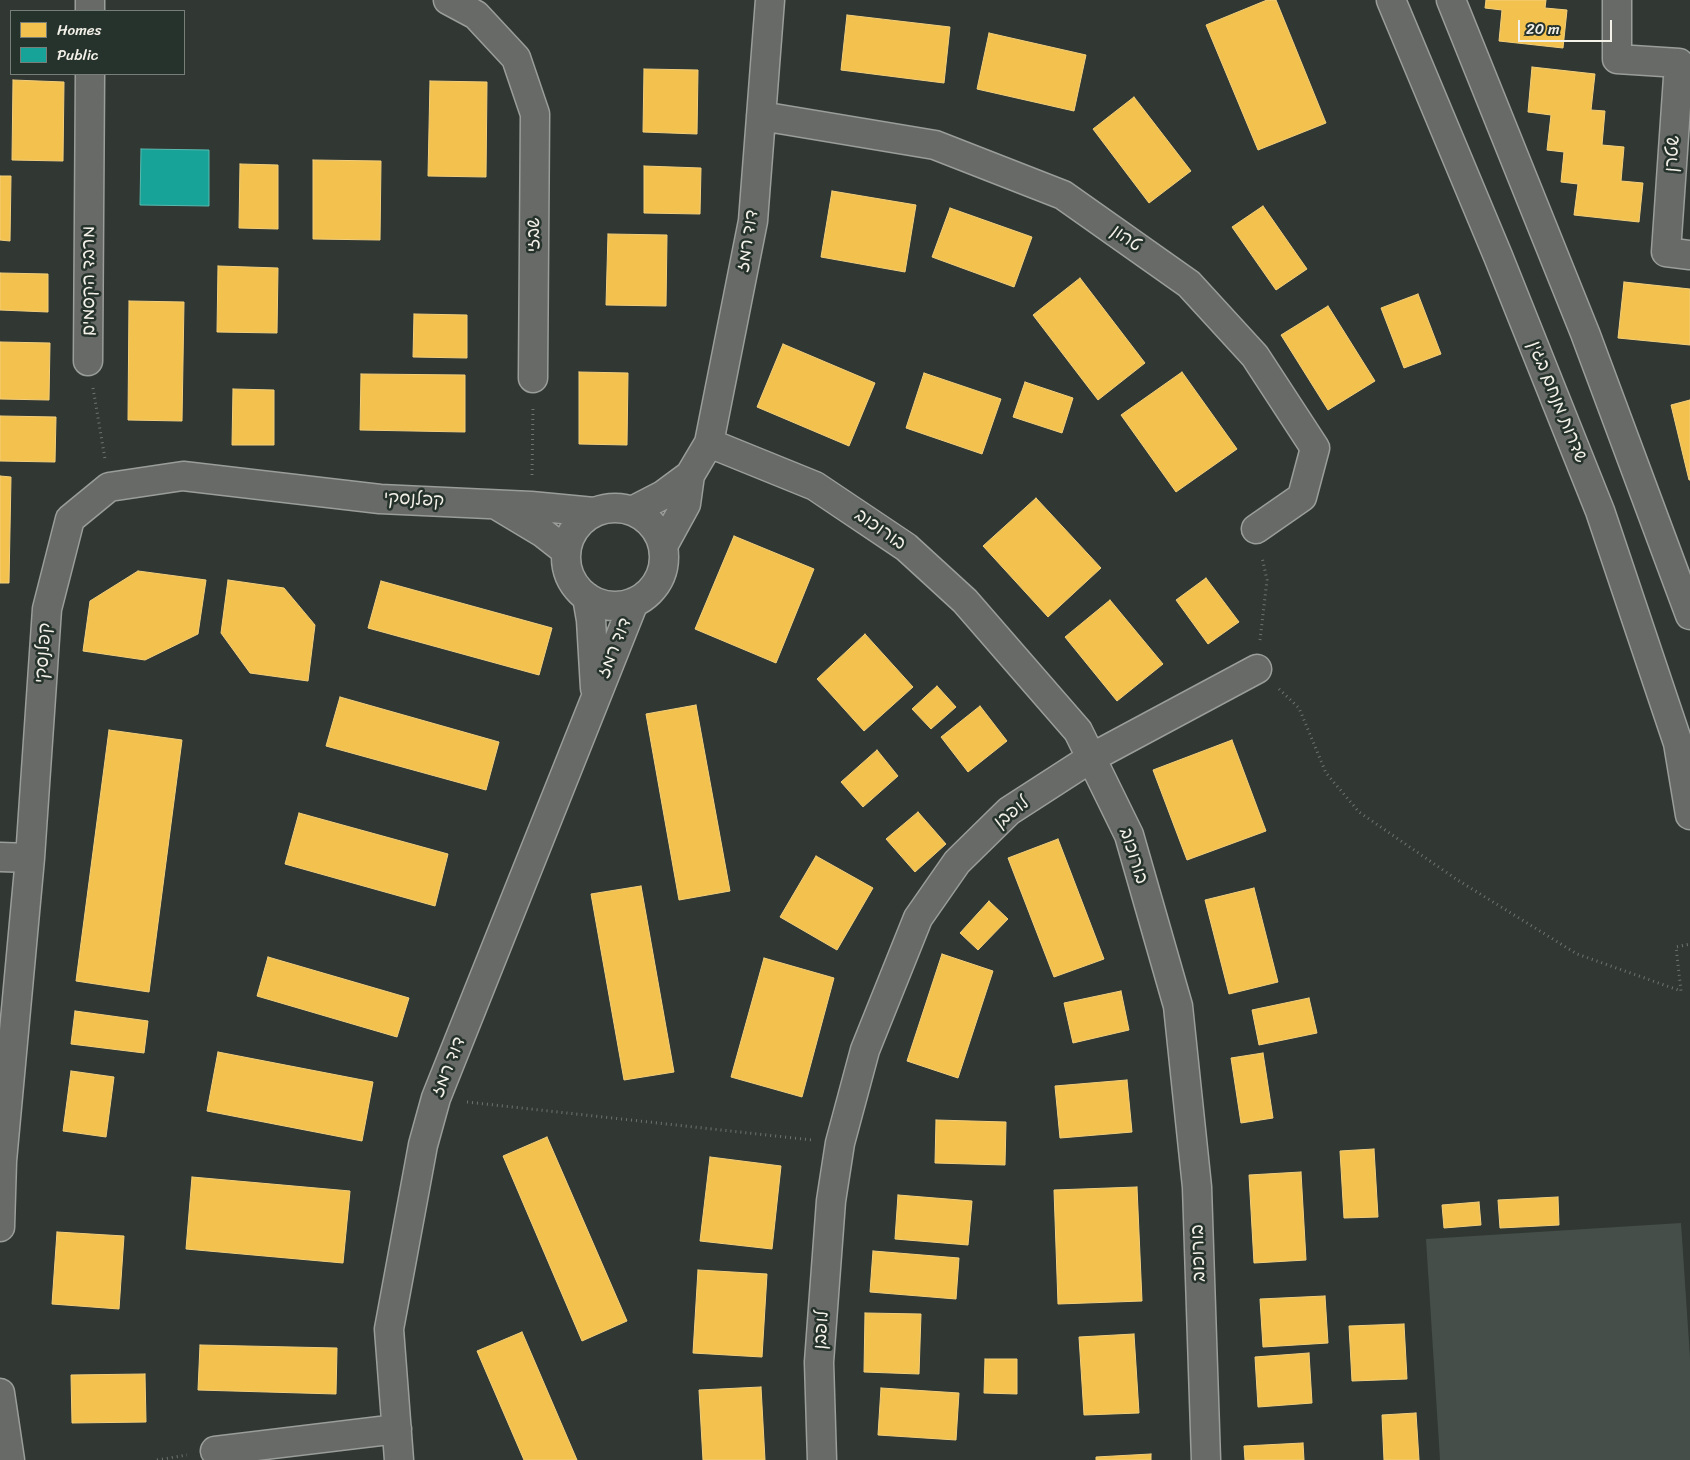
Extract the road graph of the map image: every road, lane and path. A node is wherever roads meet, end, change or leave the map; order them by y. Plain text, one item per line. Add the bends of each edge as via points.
1 (448, 0) edge
2 (770, 0) edge
3 (1391, 0) edge
4 (1451, 0) edge
5 (1617, 0) edge
6 (90, 75) edge
7 (761, 116) junction
8 (1690, 255) edge
9 (88, 361) joint
10 (533, 378) joint
11 (709, 443) junction
12 (690, 475) junction
13 (109, 487) junction
14 (494, 504) junction
15 (531, 506) junction
16 (632, 511) junction
17 (594, 512) junction
18 (1256, 529) joint
19 (663, 546) junction
20 (566, 551) junction
21 (588, 597) junction
22 (634, 602) junction
23 (1690, 615) edge
24 (1257, 669) junction
25 (596, 694) junction
26 (1091, 758) junction
27 (1690, 815) edge
28 (0, 857) edge
29 (30, 858) junction
30 (1690, 944) edge
31 (436, 1098) junction
32 (840, 1143) junction
33 (0, 1227) edge
34 (0, 1393) edge
35 (397, 1429) junction
36 (215, 1451) dead end
37 (10, 1460) edge
38 (399, 1460) edge
39 (822, 1460) edge
40 (1206, 1460) edge

1 - 10 street, שבזי via 476,15 516,58 535,114
2 - 7 street, דוד רמז
3 - 27 street, שדרות מנחם בגין via 1600,511 1678,743
4 - 23 street via 1585,333
5 - 8 street, שטרן via 1617,59 1679,63 1666,252
6 - 9 street, מרבד הקסמים
7 - 11 street, דוד רמז via 753,221
7 - 18 street, טהון via 935,145 1054,191 1190,284 1256,356 1315,448 1302,497
9 - 13 path, מרבד הקסמים
10 - 15 path
11 - 12 street, דוד רמז
11 - 26 street, בורוכוב via 815,486 906,547 965,601 1024,667 1078,731
12 - 16 street, דוד רמז via 663,495
12 - 19 street, דוד רמז via 686,504
13 - 14 street, קפלנסקי via 183,476 380,499
13 - 29 street, קפלנסקי via 70,519 47,609
14 - 15 street, קפלנסקי
14 - 20 street, קפלנסקי via 543,533
15 - 17 street, קפלנסקי
16 - 17 street via 613,508
16 - 19 street via 654,526
17 - 20 street via 575,528
18 - 24 path via 1267,580
19 - 22 street via 663,572 656,586 644,598
20 - 21 street via 572,580
21 - 22 street via 612,606
21 - 25 street, דוד רמז
22 - 25 street, דוד רמז
24 - 26 street, לופבן
24 - 30 path via 1299,708 1326,773 1359,812 1456,880 1577,954 1681,991 1676,947
25 - 31 street, דוד רמז
26 - 32 street, לופבן via 1009,811 957,862 918,918 865,1050
26 - 40 street, בורוכוב via 1129,835 1178,1006 1197,1187
28 - 29 street
29 - 33 street, קפלנסקי via 2,1161
31 - 32 path
31 - 35 street, דוד רמז via 423,1145 389,1329
32 - 39 street, לופבן via 819,1362
34 - 37 street
35 - 36 street
35 - 38 street, דוד רמז

